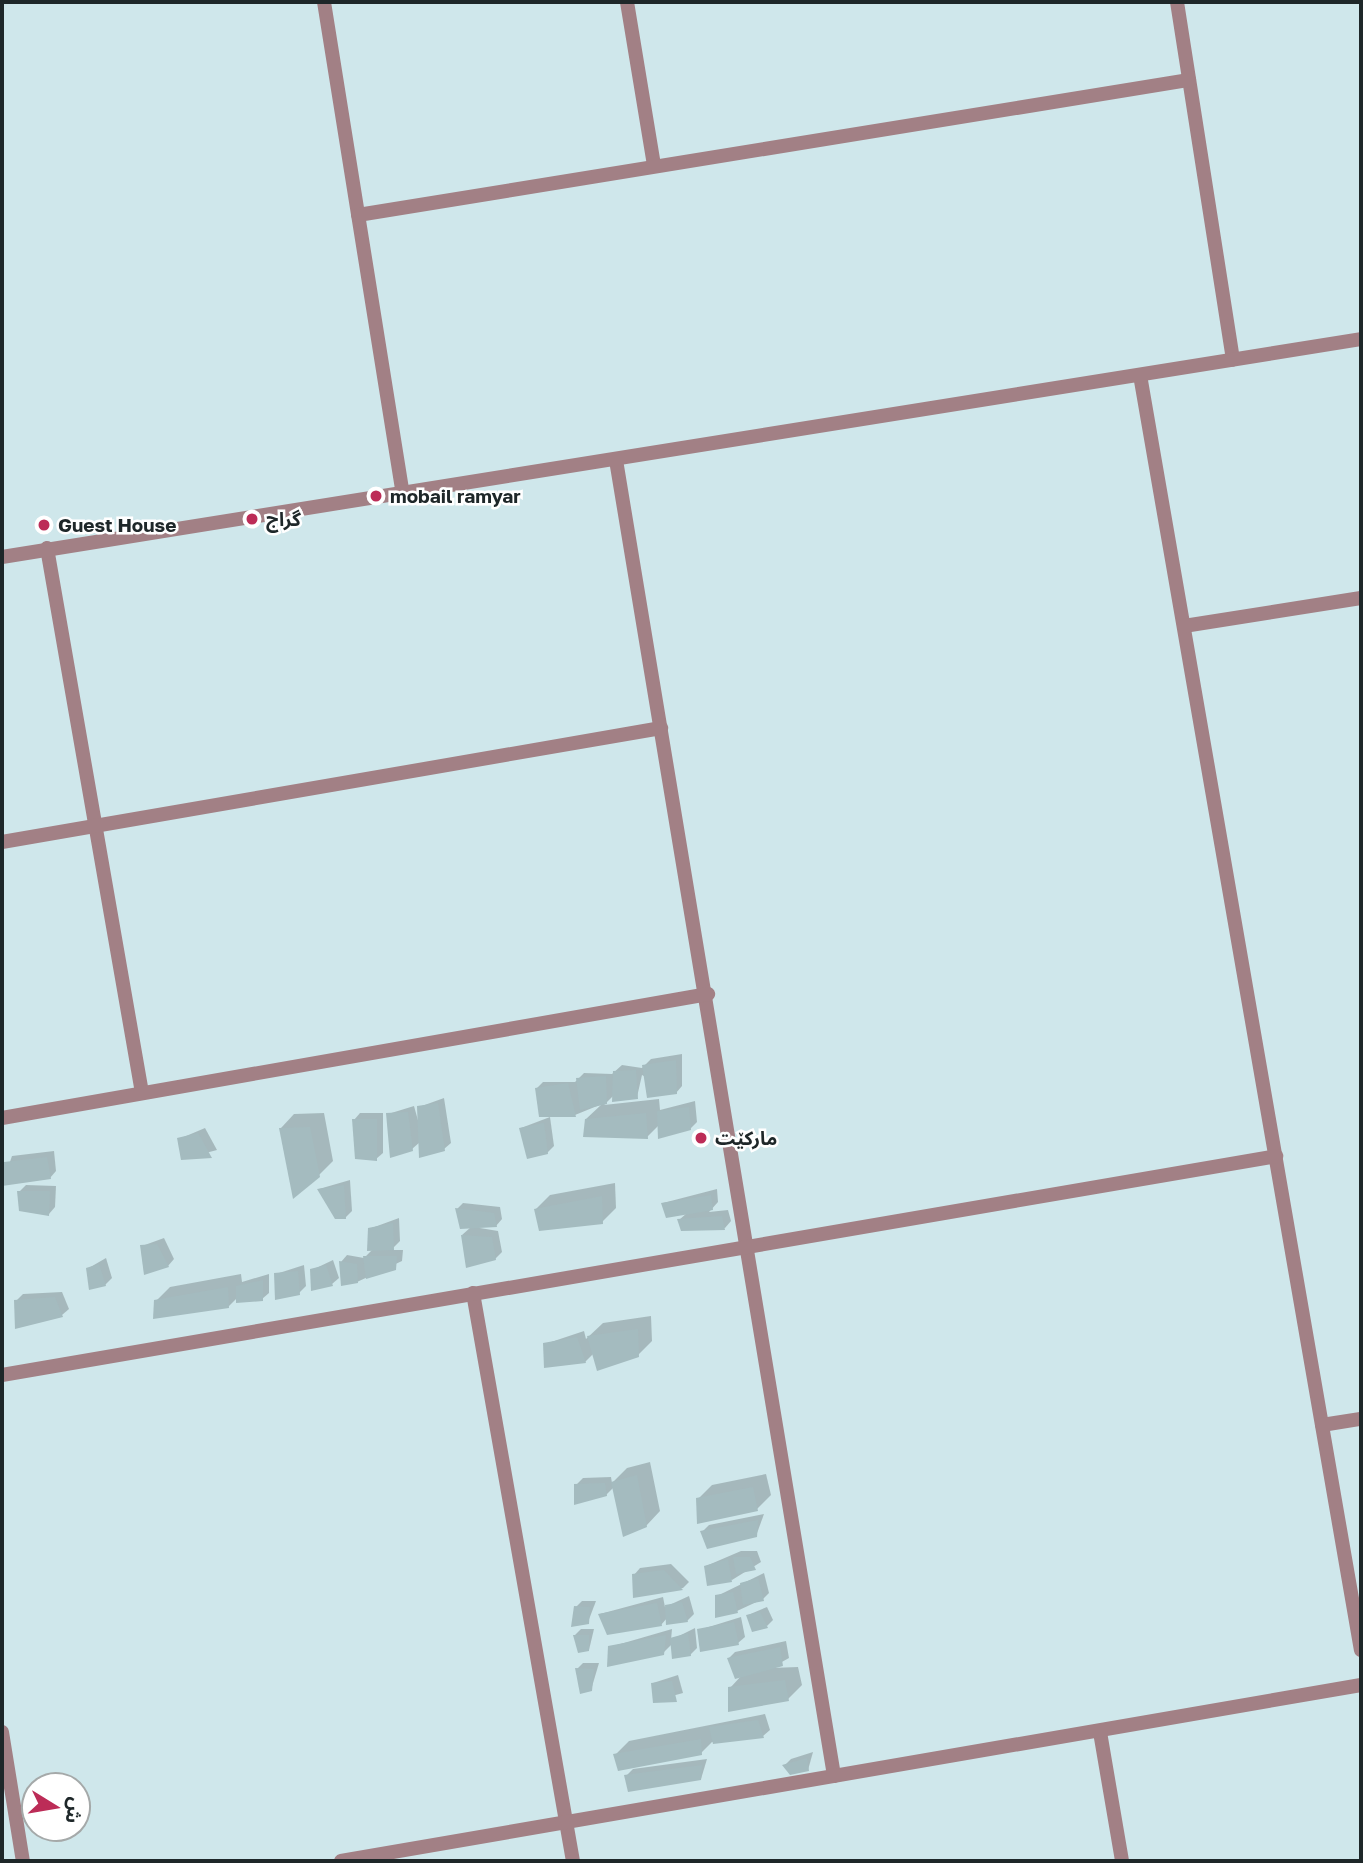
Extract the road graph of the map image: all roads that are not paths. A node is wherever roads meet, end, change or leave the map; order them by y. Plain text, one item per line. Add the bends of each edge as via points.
1 (324, 2) edge
2 (627, 2) edge
3 (1177, 2) edge
4 (1189, 80) junction
5 (654, 165) junction
6 (358, 215) junction
7 (1361, 339) edge
8 (1233, 360) junction
9 (1140, 375) junction
10 (617, 460) junction
11 (403, 493) junction
12 (47, 548) junction
13 (2, 557) edge
14 (1361, 598) edge
15 (1184, 626) junction
16 (661, 728) junction
17 (95, 826) junction
18 (2, 842) edge
19 (708, 994) junction
20 (142, 1093) junction
21 (2, 1118) edge
22 (1276, 1156) junction
23 (746, 1246) junction
24 (473, 1293) junction
25 (2, 1375) edge
26 (1361, 1419) edge
27 (1322, 1426) junction
28 (1361, 1650) edge
29 (1361, 1685) edge
30 (2, 1732) edge
31 (1100, 1732) junction
32 (834, 1776) junction
33 (567, 1823) junction
34 (23, 1861) edge
35 (341, 1861) edge
36 (573, 1861) edge
37 (1122, 1861) edge

1 - 6 street
2 - 5 street
3 - 4 street
4 - 5 street
4 - 8 street
5 - 6 street
6 - 11 street
7 - 8 street
8 - 9 street
9 - 10 street
9 - 15 street
10 - 11 street
10 - 16 street
11 - 12 street
12 - 13 street
12 - 17 street
14 - 15 street
15 - 22 street
16 - 17 street
16 - 19 street
17 - 18 street
17 - 20 street
19 - 20 street
19 - 23 street
20 - 21 street
22 - 23 street
22 - 27 street
23 - 24 street
23 - 32 street
24 - 25 street
24 - 33 street
26 - 27 street
27 - 28 street
29 - 31 street
30 - 34 street
31 - 32 street
31 - 37 street
32 - 33 street
33 - 35 street
33 - 36 street

